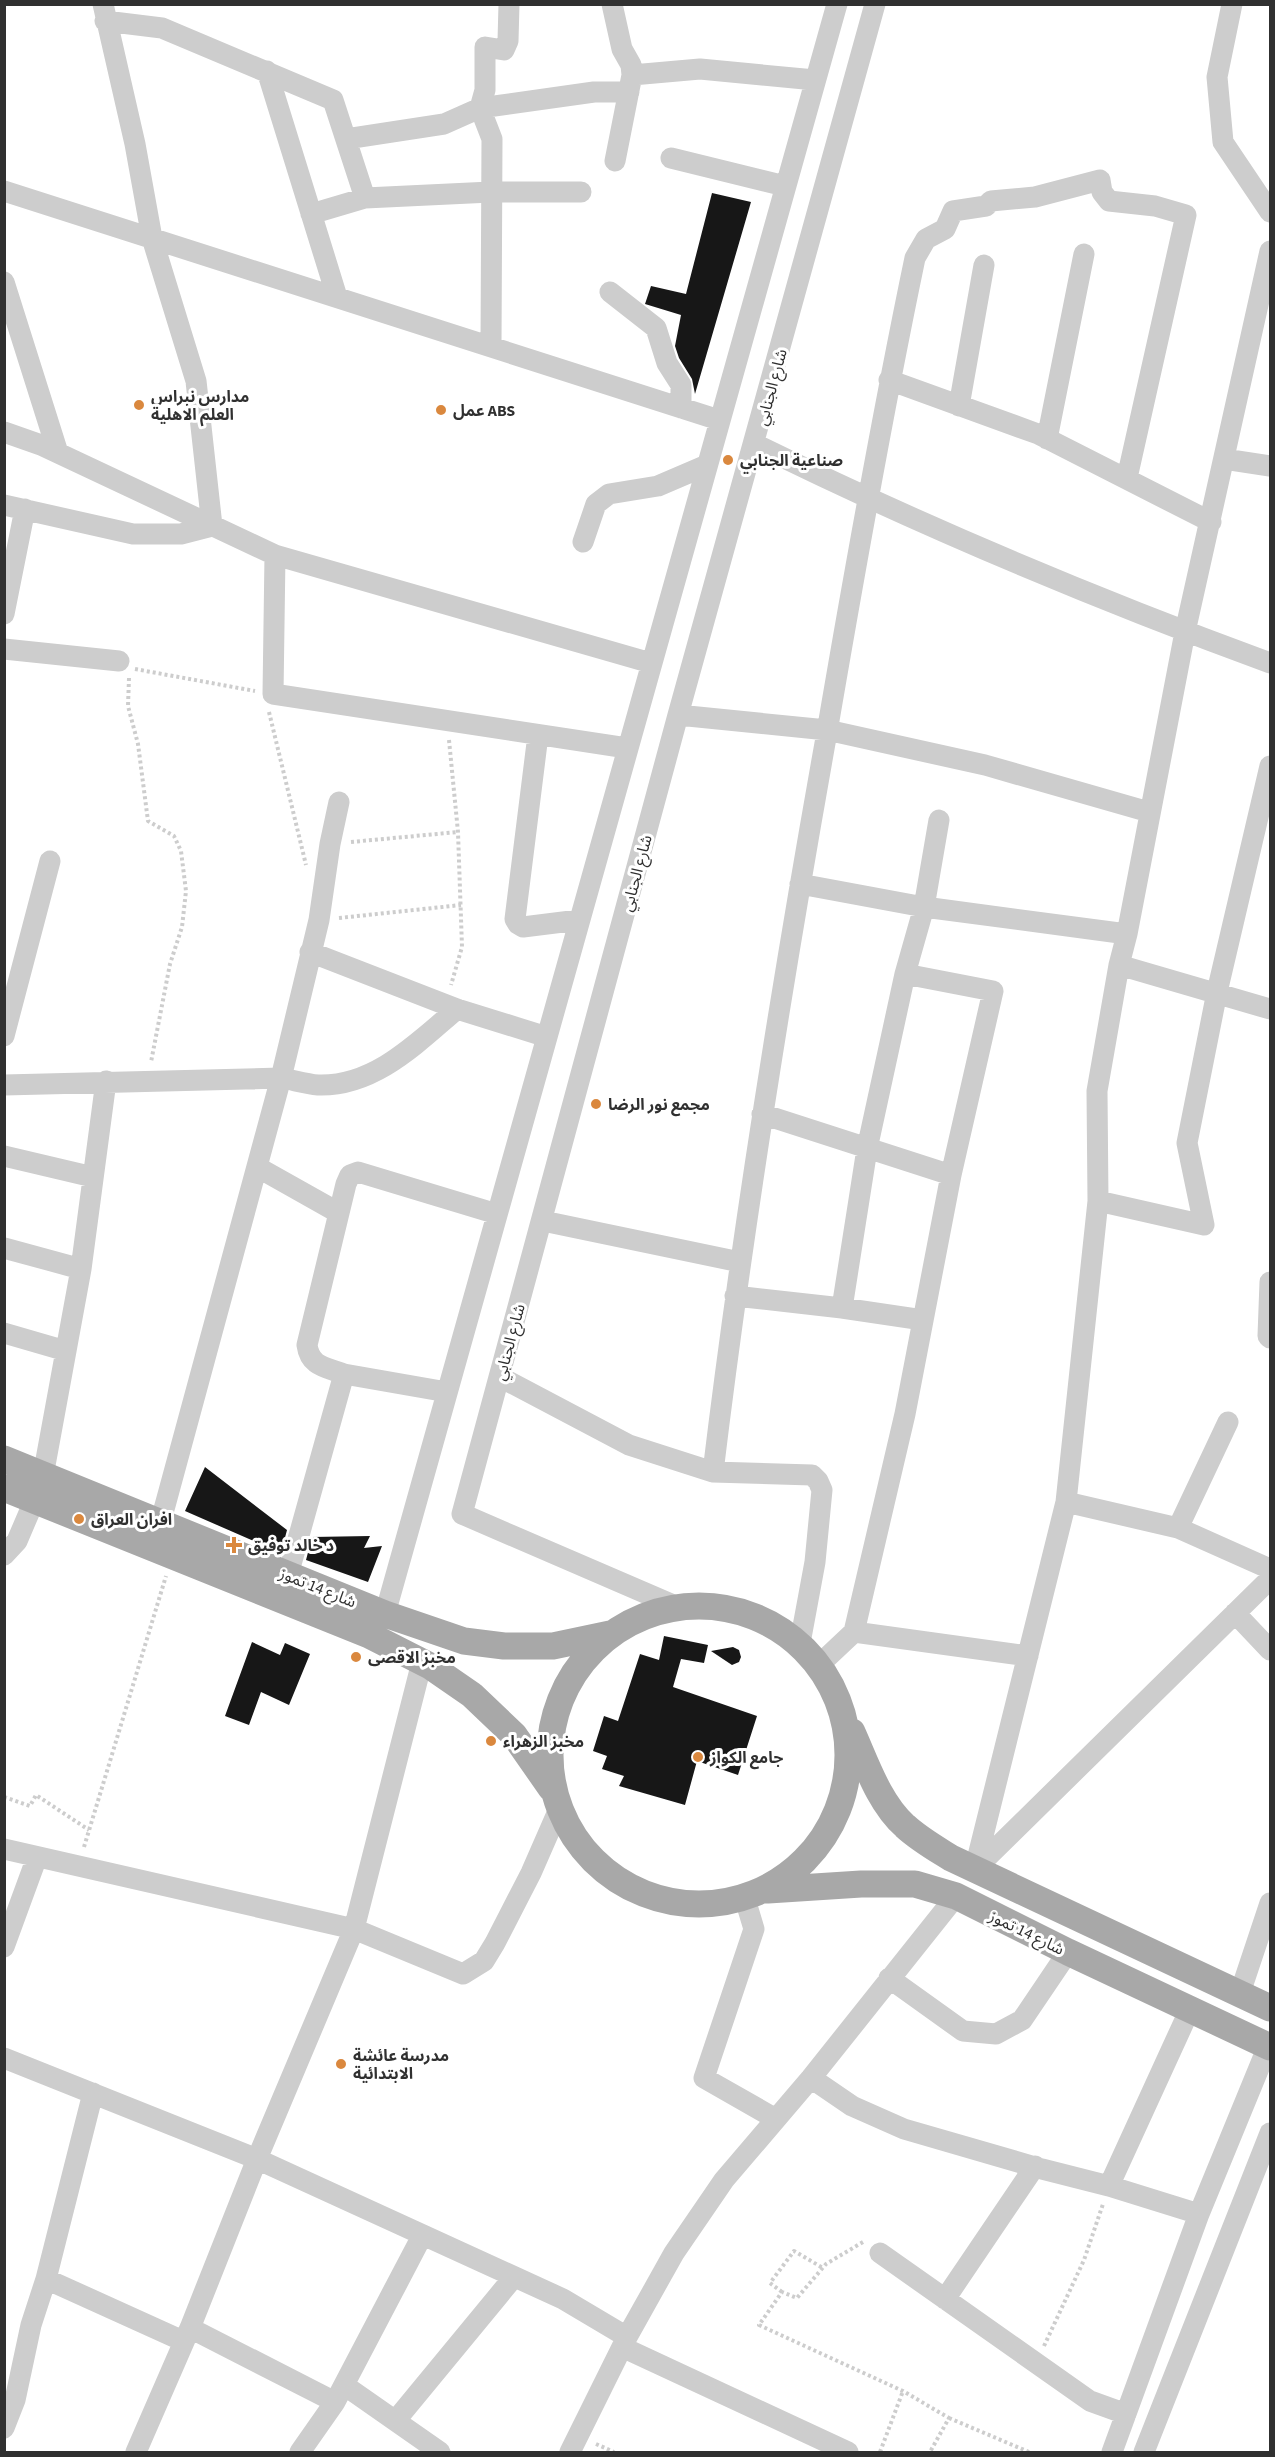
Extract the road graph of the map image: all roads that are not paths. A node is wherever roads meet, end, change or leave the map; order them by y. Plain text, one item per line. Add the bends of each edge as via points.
1 (509, 4) edge
2 (612, 4) edge
3 (837, 4) edge
4 (875, 4) edge
5 (1232, 4) edge
6 (104, 13) edge
7 (267, 71) junction
8 (815, 80) junction
9 (630, 83) junction
10 (480, 108) junction
11 (346, 139) junction
12 (671, 158) dead end
13 (615, 161) dead end
14 (785, 186) junction
15 (4, 190) edge
16 (490, 192) junction
17 (581, 192) dead end
18 (365, 198) junction
19 (1270, 212) edge
20 (311, 214) junction
21 (152, 238) junction
22 (1270, 251) edge
23 (1084, 254) dead end
24 (984, 265) dead end
25 (4, 282) edge
26 (1267, 282) edge
27 (610, 292) dead end
28 (337, 297) junction
29 (491, 346) junction
30 (889, 380) junction
31 (960, 406) junction
32 (681, 408) junction
33 (719, 420) junction
34 (4, 432) edge
35 (1047, 439) junction
36 (755, 444) junction
37 (58, 453) junction
38 (1224, 459) junction
39 (707, 465) junction
40 (1270, 466) edge
41 (1127, 478) junction
42 (867, 499) junction
43 (15, 507) edge
44 (1211, 522) junction
45 (212, 526) junction
46 (583, 542) dead end
47 (275, 555) junction
48 (4, 615) edge
49 (1185, 632) junction
50 (4, 649) edge
51 (119, 661) dead end
52 (651, 663) junction
53 (1270, 663) edge
54 (678, 715) junction
55 (827, 730) junction
56 (538, 735) junction
57 (627, 748) junction
58 (1270, 766) edge
59 (339, 802) dead end
60 (1149, 812) junction
61 (939, 820) dead end
62 (50, 861) dead end
63 (800, 884) junction
64 (924, 908) junction
65 (579, 920) junction
66 (1127, 934) junction
67 (310, 952) junction
68 (1119, 966) junction
69 (905, 974) junction
70 (1217, 992) junction
71 (451, 1007) junction
72 (1270, 1009) edge
73 (4, 1036) edge
74 (547, 1037) junction
75 (281, 1078) junction
76 (106, 1081) junction
77 (4, 1085) edge
78 (762, 1114) junction
79 (867, 1149) junction
80 (4, 1156) edge
81 (257, 1167) junction
82 (951, 1175) junction
83 (93, 1177) junction
84 (1098, 1201) junction
85 (339, 1213) junction
86 (497, 1214) junction
87 (543, 1221) junction
88 (4, 1248) edge
89 (740, 1262) junction
90 (81, 1269) junction
91 (1270, 1282) edge
92 (735, 1296) junction
93 (842, 1308) junction
94 (923, 1320) junction
95 (4, 1333) edge
96 (1270, 1338) edge
97 (66, 1351) junction
98 (344, 1374) junction
99 (500, 1377) junction
100 (447, 1392) junction
101 (1228, 1422) dead end
102 (4, 1460) edge
103 (713, 1472) junction
104 (4, 1488) edge
105 (39, 1488) junction
106 (1066, 1502) junction
107 (160, 1524) junction
108 (1178, 1528) junction
109 (7, 1544) edge
110 (1270, 1569) edge
111 (288, 1575) junction
112 (1270, 1579) edge
113 (680, 1608) junction
114 (385, 1614) junction
115 (1235, 1614) junction
116 (854, 1632) junction
117 (610, 1634) junction
118 (800, 1643) junction
119 (1270, 1650) edge
120 (1028, 1656) junction
121 (422, 1662) junction
122 (819, 1665) junction
123 (844, 1716) junction
124 (556, 1800) junction
125 (4, 1849) edge
126 (38, 1857) junction
127 (975, 1868) junction
128 (756, 1894) junction
129 (956, 1896) junction
130 (1270, 1903) edge
131 (354, 1929) junction
132 (4, 1947) edge
133 (1068, 1952) junction
134 (889, 1978) junction
135 (1240, 1993) junction
136 (1270, 2008) edge
137 (1190, 2010) junction
138 (1269, 2047) edge
139 (4, 2058) edge
140 (811, 2078) junction
141 (93, 2093) junction
142 (776, 2119) junction
143 (1270, 2133) edge
144 (257, 2159) junction
145 (1035, 2166) junction
146 (1109, 2186) junction
147 (1199, 2214) junction
148 (422, 2236) junction
149 (880, 2253) road end
150 (513, 2278) junction
151 (46, 2279) junction
152 (945, 2299) junction
153 (186, 2335) junction
154 (624, 2342) junction
155 (340, 2393) junction
156 (1126, 2414) junction
157 (396, 2420) junction
158 (4, 2428) edge
159 (1151, 2450) edge
160 (136, 2452) edge
161 (300, 2452) edge
162 (440, 2452) edge
163 (570, 2452) edge
164 (848, 2452) edge
165 (1112, 2452) edge

1 - 10 street via 508,41 504,50 485,48 485,90
2 - 9 street via 622,49 632,65
3 - 8 street
4 - 36 street, شارع الجنابي
5 - 19 street via 1217,76 1223,142
6 - 7 street via 162,28
6 - 21 street
7 - 11 street via 333,100
7 - 20 street
8 - 9 street via 700,69
8 - 14 street
9 - 10 street
9 - 13 street
10 - 11 street via 444,124
10 - 16 street via 492,139
11 - 18 street
12 - 14 street
14 - 33 street
15 - 21 street
16 - 17 street
16 - 18 street
16 - 29 street
18 - 20 street
20 - 28 street
21 - 28 street
21 - 45 street via 196,381
22 - 26 street
23 - 35 street
24 - 31 street
25 - 37 street
26 - 38 street
27 - 32 street via 656,328 668,363 681,385
28 - 29 street
29 - 32 street
30 - 31 street
30 - 41 street via 915,258 926,239 945,229 953,211 986,206 991,201 1035,197 1100,180 1109,201 1155,206 1186,215
30 - 42 street
31 - 35 street
32 - 33 street
33 - 39 street
34 - 37 street
35 - 41 street
36 - 42 street
36 - 54 street, شارع الجنابي
37 - 45 street
38 - 40 street
38 - 44 street
39 - 46 street via 658,486 609,494 596,504
39 - 52 street
41 - 44 street
42 - 49 street
42 - 55 street
43 - 45 street via 133,534 181,534
43 - 48 street
44 - 49 street
45 - 47 street
47 - 52 street
47 - 56 street via 273,694
49 - 53 street
49 - 60 street
50 - 51 street
52 - 57 street
54 - 55 street
54 - 87 street, شارع الجنابي
55 - 60 street via 985,765
55 - 63 street
56 - 57 street
56 - 65 street via 515,919 530,927
57 - 65 street
58 - 70 street
59 - 67 street
60 - 66 street
61 - 64 street
62 - 73 street
63 - 64 street
63 - 78 street
64 - 66 street
64 - 69 street
65 - 74 street
66 - 68 street
67 - 71 street
67 - 75 street
68 - 70 street
68 - 84 street via 1097,1091
69 - 79 street
69 - 82 street via 993,991
70 - 72 street
70 - 84 street via 1187,1143 1204,1225
71 - 74 street
71 - 75 street via 400,1057 362,1077 318,1085
74 - 86 street
75 - 76 street
75 - 81 street
76 - 77 street
76 - 83 street
78 - 79 street
78 - 89 street
79 - 82 street
79 - 93 street
80 - 83 street
81 - 85 street
81 - 107 street
82 - 94 street
83 - 90 street
84 - 106 street
85 - 86 street via 350,1175 358,1172
85 - 98 street via 307,1345 309,1357 316,1363
86 - 100 street
87 - 89 street
87 - 99 street, شارع الجنابي
88 - 90 street
89 - 92 street
90 - 97 street
91 - 96 street
92 - 93 street
92 - 103 street
93 - 94 street
94 - 116 street
95 - 97 street
97 - 105 street
98 - 100 street
98 - 111 street
99 - 103 street via 629,1445
99 - 113 street, شارع الجنابي via 462,1514
100 - 114 street
101 - 108 street
102 - 105 main road, شارع 14 تموز
103 - 118 street via 812,1475 818,1481 822,1490 815,1562
104 - 105 main road, شارع 14 تموز
105 - 107 main road, شارع 14 تموز
105 - 109 street
105 - 121 main road, شارع 14 تموز via 172,1555 369,1635
106 - 108 street
106 - 120 street
107 - 111 main road, شارع 14 تموز
108 - 110 street
111 - 114 main road, شارع 14 تموز
112 - 115 street
113 - 117 main road via 656,1611
113 - 118 main road via 706,1605 756,1616
114 - 117 main road, شارع 14 تموز via 464,1641 504,1646 553,1646
115 - 119 street
115 - 127 street
116 - 120 street
116 - 122 street
117 - 124 main road via 584,1658 565,1688 553,1721 549,1756
118 - 122 main road
120 - 127 street
121 - 124 main road, شارع 14 تموز via 472,1695 514,1735
121 - 131 street
122 - 123 main road
123 - 127 main road via 883,1798 903,1825 929,1845
123 - 128 main road via 849,1761 841,1806 820,1845 796,1870
124 - 128 main road, شارع 14 تموز via 584,1850 603,1870 635,1891 671,1903 708,1905
124 - 131 street via 531,1873 484,1961 463,1974
125 - 126 street
126 - 131 street
126 - 132 street
127 - 135 main road
128 - 129 main road, شارع 14 تموز via 861,1884 915,1884
128 - 142 street via 753,1929 704,2078
129 - 133 main road, شارع 14 تموز
129 - 134 street
130 - 135 street
131 - 144 street
133 - 134 street via 1022,2020 996,2034 963,2031
133 - 137 main road, شارع 14 تموز
134 - 140 street
135 - 136 main road
137 - 138 main road, شارع 14 تموز
137 - 146 street
138 - 147 street
139 - 141 street
140 - 142 street
140 - 145 street via 852,2106 904,2129
141 - 144 street
141 - 151 street
142 - 154 street via 711,2198 674,2253
143 - 159 street
144 - 148 street
144 - 153 street
145 - 146 street
145 - 152 street
146 - 147 street
147 - 156 street
148 - 150 street
148 - 155 street
149 - 152 street
150 - 154 street via 563,2299
150 - 157 street
151 - 153 street
151 - 158 street
152 - 156 street via 1090,2401
153 - 155 street
153 - 160 street
154 - 163 street
154 - 164 street
155 - 157 street
155 - 161 street
156 - 165 street
157 - 162 street

